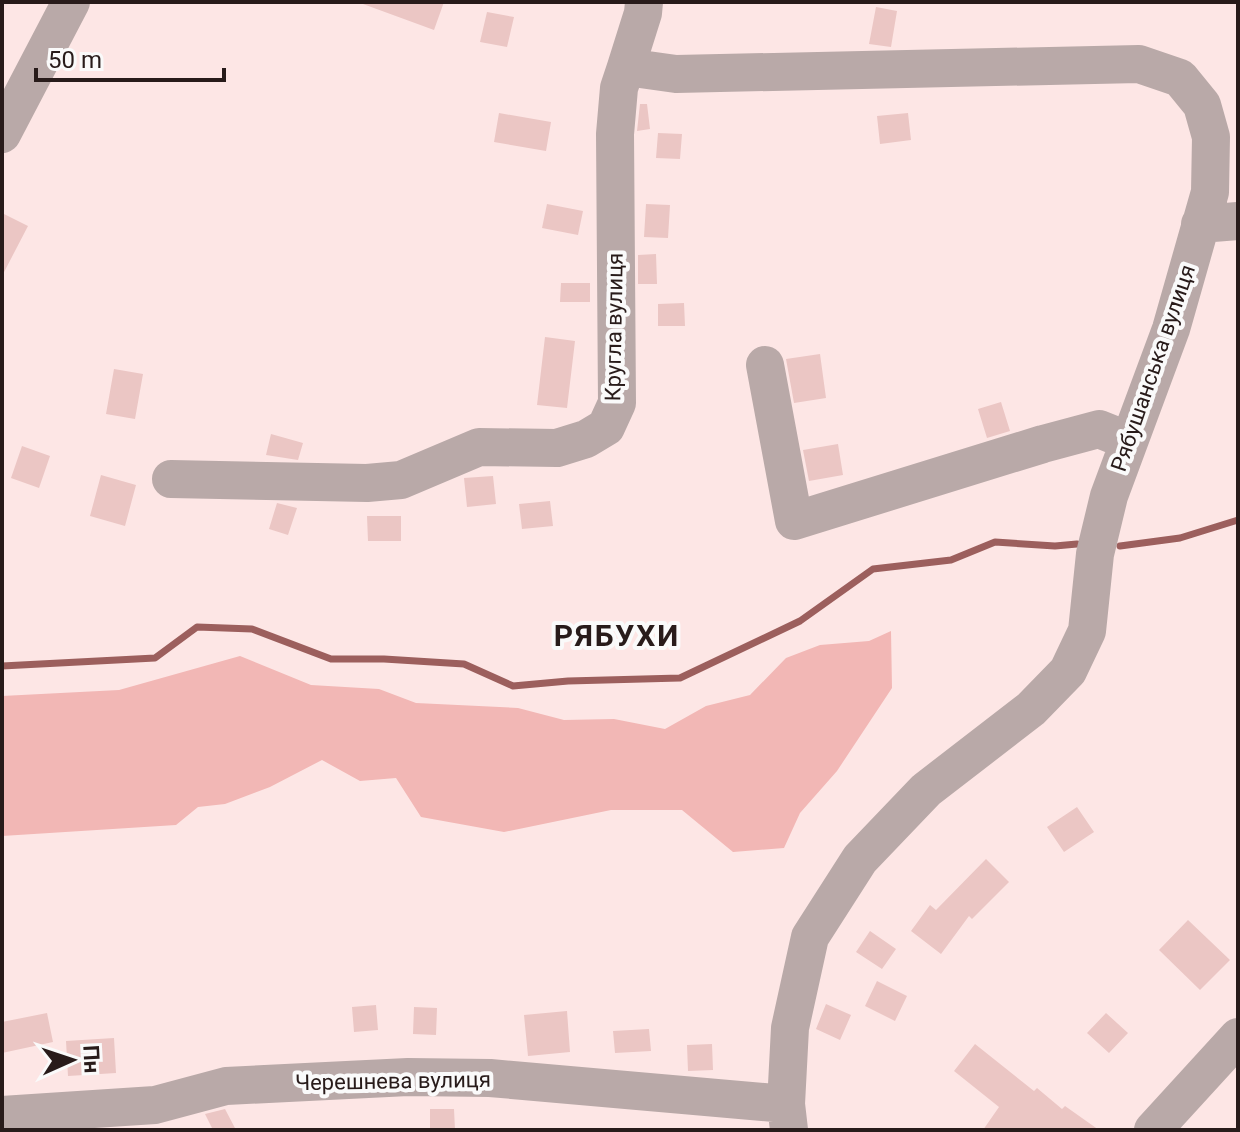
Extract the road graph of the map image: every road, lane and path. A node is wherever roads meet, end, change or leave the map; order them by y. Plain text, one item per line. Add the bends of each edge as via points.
1 (71, 2) edge
2 (644, 2) edge
3 (626, 67) junction
4 (2, 134) edge
5 (1238, 221) edge
6 (1200, 224) junction
7 (765, 365) dead end
8 (1129, 441) junction
9 (171, 479) dead end
10 (1238, 1037) edge
11 (2, 1115) edge
12 (788, 1117) edge
13 (164, 1118) edge
14 (1153, 1130) edge

1 - 4 street
2 - 3 street
3 - 6 street, Рябушанська вулиця via 676,74 1139,64 1180,78 1202,105 1211,137 1210,192
3 - 9 street, Кругла вулиця via 615,134 617,403 606,427 557,448 479,447 401,480
5 - 6 street
6 - 8 street, Рябушанська вулиця via 1171,329
7 - 8 street via 794,521 1099,429
8 - 12 street, Рябушанська вулиця via 1095,554 1087,631 1068,671 1031,709 926,790 860,859 810,937 790,1028
10 - 14 street
11 - 13 street, Черешнева вулиця
12 - 13 street, Черешнева вулиця via 490,1078 408,1077 226,1086

